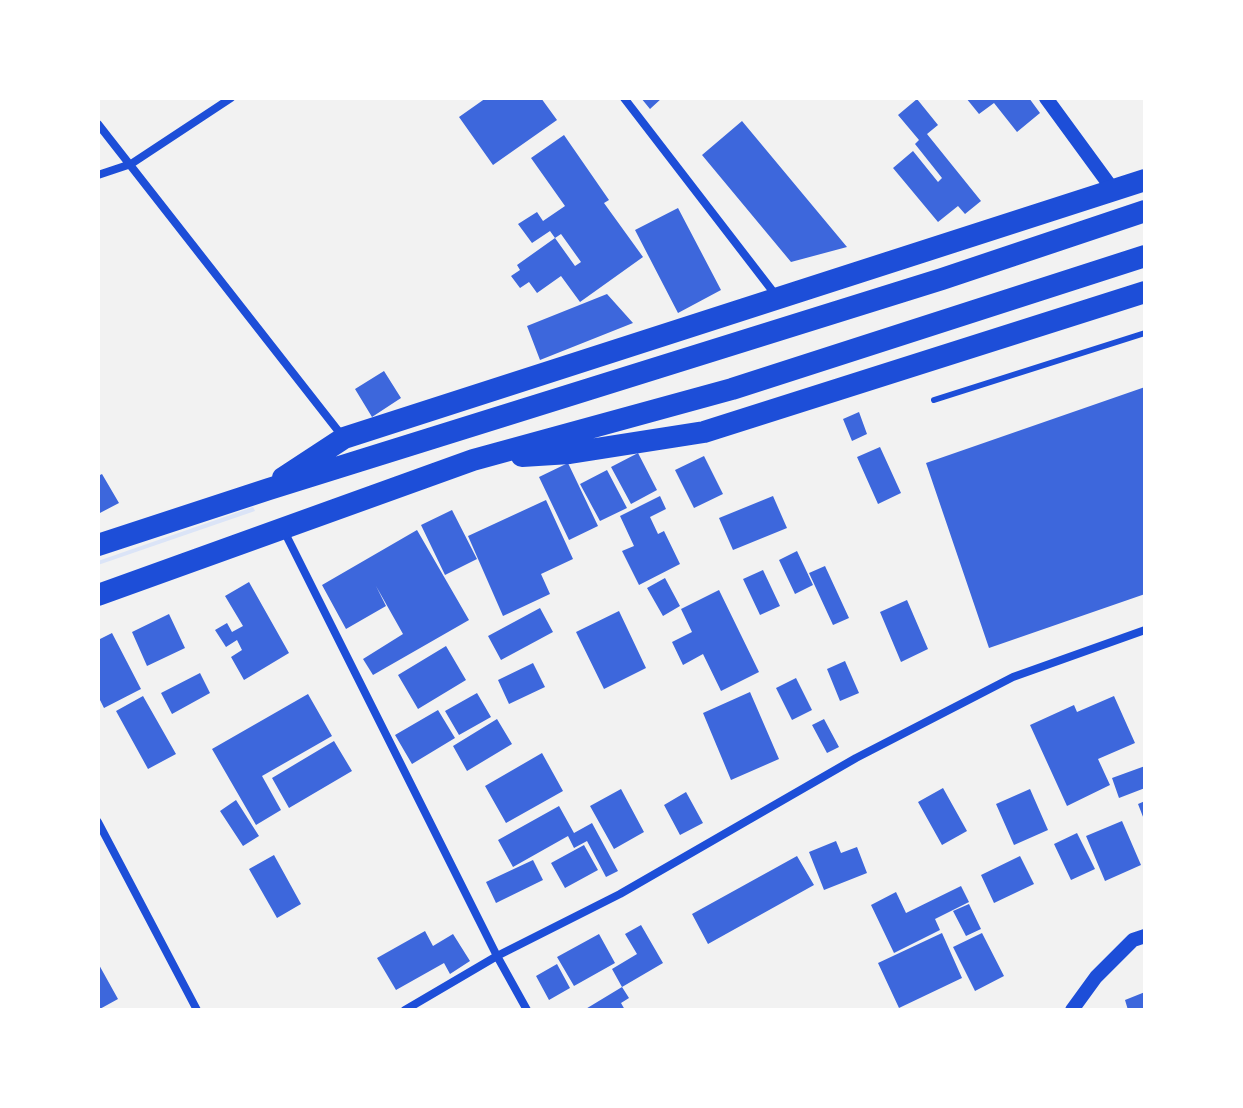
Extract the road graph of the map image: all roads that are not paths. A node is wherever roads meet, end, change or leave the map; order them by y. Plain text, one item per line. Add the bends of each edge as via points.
1 (231, 98) edge
2 (624, 98) edge
3 (1046, 98) edge
4 (98, 124) edge
5 (131, 164) junction
6 (98, 175) edge
7 (1145, 180) edge
8 (1114, 191) junction
9 (1145, 211) edge
10 (1145, 256) edge
11 (1145, 292) edge
12 (778, 298) junction
13 (1145, 333) edge
14 (934, 400) dead end
15 (344, 438) junction
16 (473, 460) junction
17 (269, 489) junction
18 (282, 528) junction
19 (98, 545) edge
20 (98, 595) edge
21 (1145, 630) edge
22 (98, 822) edge
23 (109, 841) junction
24 (98, 846) edge
25 (1145, 936) edge
26 (497, 956) junction
27 (197, 1010) edge
28 (405, 1010) edge
29 (527, 1010) edge
30 (1072, 1010) edge

1 - 5 street
2 - 12 street
3 - 8 street
4 - 5 street
5 - 6 street
5 - 15 street
7 - 8 highway
8 - 12 highway
9 - 17 highway
10 - 16 highway via 732,389
11 - 16 highway via 704,432 570,453
12 - 15 highway
13 - 14 lane
15 - 17 highway
16 - 18 highway
17 - 19 highway
18 - 20 highway
18 - 26 street
21 - 26 street via 1013,677
22 - 23 street
23 - 24 street
23 - 27 street
25 - 30 street via 1133,940 1105,967
26 - 28 street
26 - 29 street

